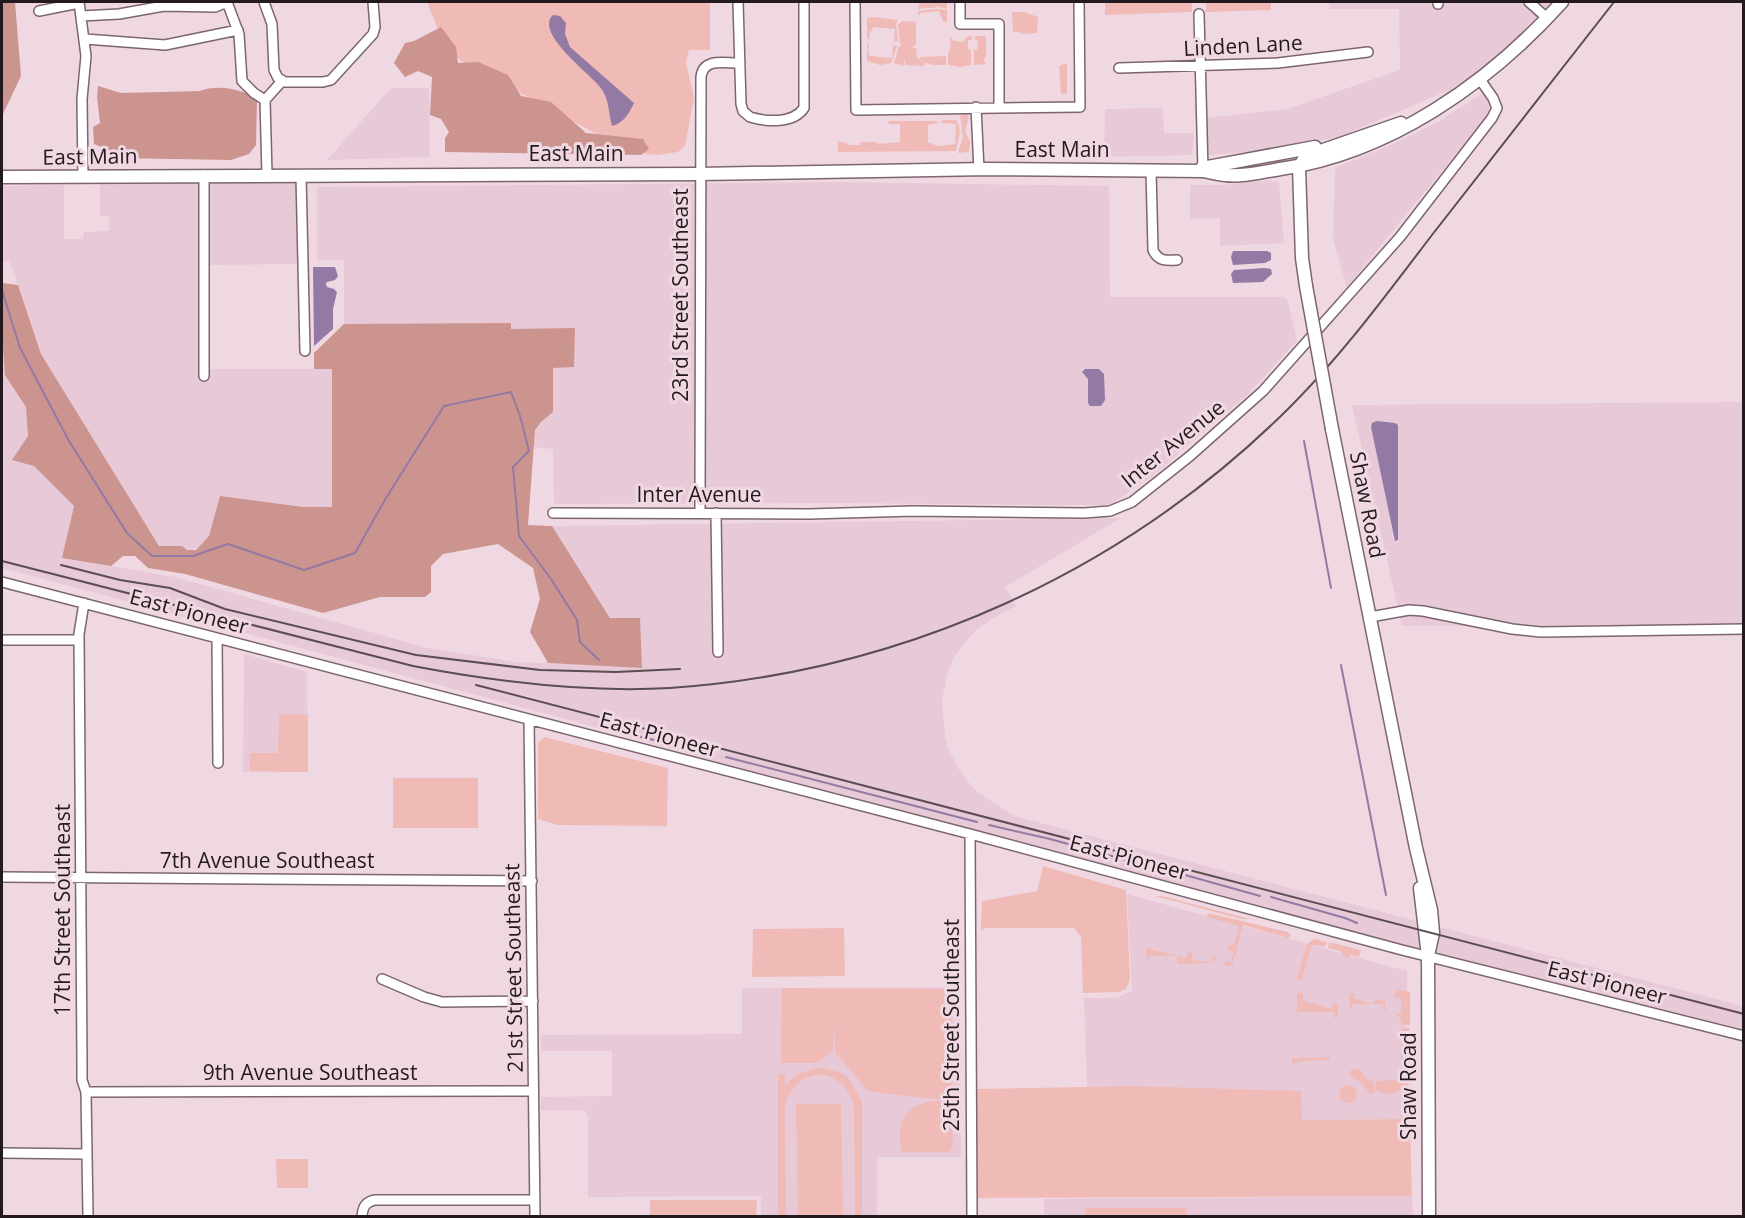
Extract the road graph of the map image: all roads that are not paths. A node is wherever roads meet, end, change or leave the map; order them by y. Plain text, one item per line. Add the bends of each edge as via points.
1 (79, 2) edge
2 (227, 2) edge
3 (264, 2) edge
4 (373, 2) edge
5 (738, 2) edge
6 (804, 2) edge
7 (855, 2) edge
8 (960, 2) edge
9 (1079, 2) edge
10 (1529, 2) edge
11 (1562, 2) edge
12 (39, 11) dead end
13 (1199, 14) dead end
14 (81, 16) junction
15 (1547, 18) junction
16 (238, 30) junction
17 (85, 39) junction
18 (1368, 52) dead end
19 (738, 63) junction
20 (1200, 67) junction
21 (1119, 68) dead end
22 (1479, 78) junction
23 (282, 81) junction
24 (265, 100) junction
25 (976, 107) junction
26 (999, 107) junction
27 (1433, 110) junction
28 (1368, 135) junction
29 (1235, 162) junction
30 (1299, 167) junction
31 (979, 170) junction
32 (1151, 170) junction
33 (1203, 170) junction
34 (699, 174) junction
35 (204, 175) junction
36 (267, 175) junction
37 (301, 175) junction
38 (83, 176) junction
39 (2, 177) edge
40 (1177, 260) dead end
41 (305, 351) dead end
42 (204, 376) dead end
43 (553, 513) dead end
44 (700, 513) junction
45 (716, 513) junction
46 (2, 582) edge
47 (84, 603) junction
48 (1370, 617) junction
49 (1743, 629) edge
50 (217, 638) junction
51 (2, 640) edge
52 (79, 640) junction
53 (718, 652) dead end
54 (529, 719) junction
55 (218, 763) dead end
56 (970, 834) junction
57 (2, 877) edge
58 (81, 877) junction
59 (532, 880) junction
60 (1428, 956) junction
61 (382, 980) dead end
62 (533, 1001) junction
63 (1743, 1036) edge
64 (533, 1091) junction
65 (86, 1092) junction
66 (2, 1153) edge
67 (87, 1154) junction
68 (535, 1200) junction
69 (88, 1216) edge
70 (362, 1216) edge
71 (535, 1216) edge
72 (972, 1216) edge
73 (1429, 1216) edge

1 - 12 street
1 - 14 street
2 - 14 street via 215,7 164,6
2 - 16 street
3 - 23 street via 272,24 274,70
4 - 23 street via 373,34 338,75 323,82
5 - 19 street
6 - 19 street via 805,104 798,115 790,119 747,115 741,104
7 - 25 street via 856,110
8 - 26 street via 960,24 999,24
9 - 26 street via 1080,107
10 - 15 street
11 - 15 main road, East Main
13 - 20 street
14 - 17 street
15 - 22 main road, East Main
16 - 17 street via 165,45
16 - 24 street via 242,81
17 - 38 street
18 - 20 street, Linden Lane
19 - 34 street, 23rd Street Southeast via 708,64 702,69
20 - 21 street, Linden Lane
20 - 33 street
22 - 27 main road, East Main
22 - 45 street, Inter Avenue via 1497,108 1400,237 1263,392 1132,501 1110,511 1084,513
23 - 24 street
24 - 36 street
25 - 26 street
25 - 31 street
27 - 28 main road, East Main
27 - 30 main road, East Main via 1377,142
28 - 29 main road, East Main
28 - 30 main road, East Main via 1306,156
29 - 30 main road, East Main via 1285,162
29 - 33 main road, East Main
30 - 33 main road, East Main via 1226,176
30 - 48 main road, Shaw Road, bridge via 1306,285
31 - 32 main road, East Main
31 - 34 main road, East Main
32 - 33 main road, East Main
32 - 40 street via 1151,240 1156,256 1166,261
34 - 37 main road, East Main
34 - 44 street, 23rd Street Southeast
35 - 36 main road, East Main
35 - 38 main road, East Main
35 - 42 street
36 - 37 main road, East Main
37 - 41 street
38 - 39 main road, East Main
43 - 44 street, Inter Avenue
44 - 45 street, Inter Avenue
45 - 53 street
46 - 47 street, East Pioneer
47 - 50 street, East Pioneer
47 - 52 street, 17th Street Southeast
48 - 49 street via 1423,611 1535,632
48 - 60 main road, Shaw Road via 1431,910 1433,933
50 - 54 street, East Pioneer
50 - 55 street
51 - 52 street
52 - 58 street, 17th Street Southeast
54 - 56 street, East Pioneer
54 - 59 street, 21st Street Southeast
56 - 60 street, East Pioneer
56 - 72 street, 25th Street Southeast
57 - 58 street, 7th Avenue Southeast
58 - 59 street, 7th Avenue Southeast
58 - 65 street, 17th Street Southeast via 82,1073
59 - 62 street, 21st Street Southeast
60 - 63 street, East Pioneer
60 - 73 main road, Shaw Road
61 - 62 street via 442,1002
62 - 64 street, 21st Street Southeast
64 - 65 street, 9th Avenue Southeast
64 - 68 street, 21st Street Southeast
65 - 67 street, 17th Street Southeast
66 - 67 street
67 - 69 street, 17th Street Southeast
68 - 70 street via 375,1200 367,1202
68 - 71 street, 21st Street Southeast

